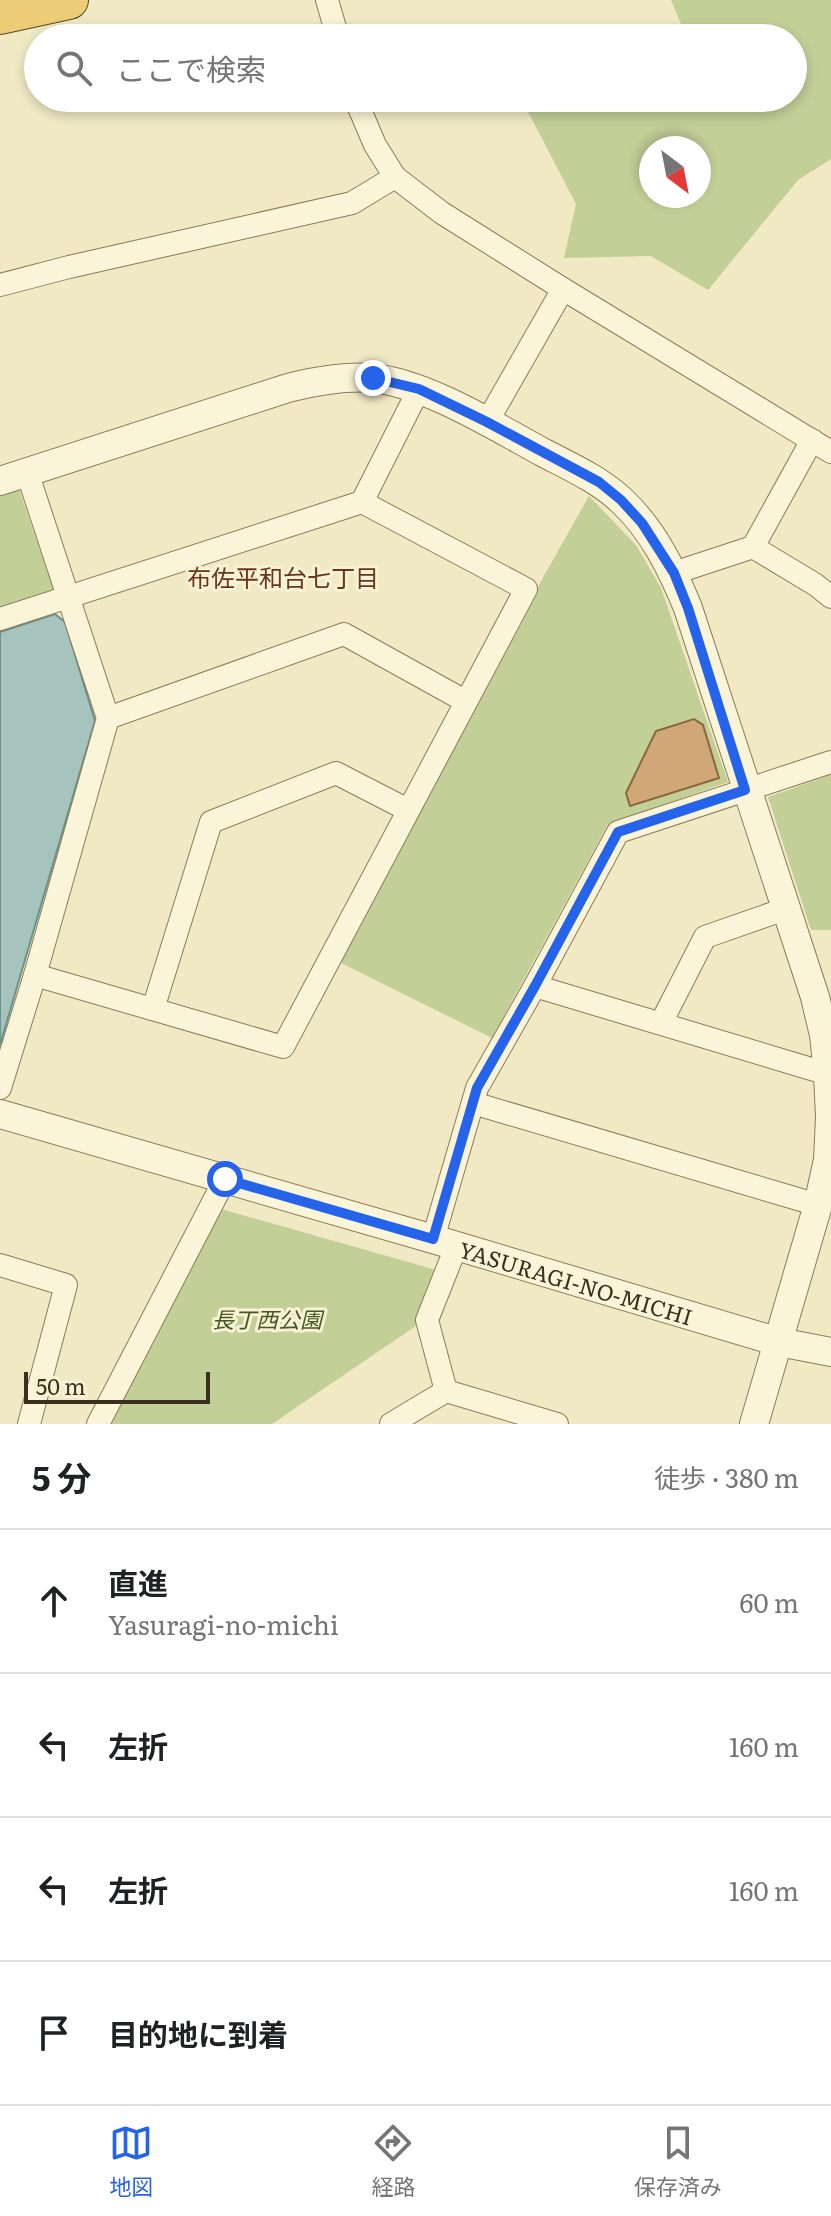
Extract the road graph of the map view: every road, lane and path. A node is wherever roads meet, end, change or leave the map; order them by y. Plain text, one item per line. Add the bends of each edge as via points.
1 (69, 0) edge
2 (327, 0) edge
3 (0, 15) edge
4 (334, 24) edge
5 (361, 112) edge
6 (395, 177) junction
7 (0, 285) edge
8 (563, 289) junction
9 (419, 389) junction
10 (487, 422) junction
11 (812, 440) junction
12 (831, 452) edge
13 (27, 472) junction
14 (0, 481) edge
15 (362, 502) junction
16 (753, 547) junction
17 (674, 573) junction
18 (68, 596) junction
19 (831, 597) edge
20 (0, 619) edge
21 (465, 701) junction
22 (108, 718) junction
23 (831, 762) edge
24 (745, 790) junction
25 (408, 810) junction
26 (785, 909) junction
27 (35, 975) junction
28 (535, 986) junction
29 (153, 1009) junction
30 (661, 1023) junction
31 (828, 1074) junction
32 (0, 1088) edge
33 (473, 1103) junction
34 (0, 1114) edge
35 (225, 1179) junction
36 (818, 1205) junction
37 (445, 1243) junction
38 (0, 1265) edge
39 (779, 1342) junction
40 (831, 1352) edge
41 (446, 1391) junction
42 (29, 1424) edge
43 (98, 1424) edge
44 (391, 1424) edge
45 (557, 1424) edge
46 (754, 1424) edge

1 - 3 highway
2 - 4 street
5 - 6 street
6 - 7 street via 352,203
6 - 8 street
8 - 10 street
8 - 11 street
9 - 10 street
9 - 13 street via 373,378 328,379
9 - 15 street
10 - 17 street via 599,482 642,523
11 - 12 street
11 - 16 street
13 - 14 street
13 - 18 street
15 - 18 street
15 - 21 street via 526,589
16 - 17 street
16 - 19 street
17 - 24 street
18 - 20 street
18 - 22 street
21 - 22 street via 344,634
21 - 25 street
22 - 27 street
23 - 24 street
24 - 26 street
24 - 28 street via 618,832
25 - 29 street via 283,1047
25 - 29 street via 336,773 211,822
26 - 30 street via 705,937
26 - 31 street via 815,997
27 - 29 street
27 - 32 street
28 - 30 street
28 - 33 street
30 - 31 street
31 - 36 street via 828,1160
33 - 36 street
33 - 37 street
34 - 35 street, YASURAGI-NO-MICHI
35 - 37 street, YASURAGI-NO-MICHI
35 - 43 street
36 - 39 street
37 - 39 street, YASURAGI-NO-MICHI
37 - 41 street via 427,1320
38 - 42 street via 66,1285
39 - 40 street, YASURAGI-NO-MICHI
39 - 46 street
41 - 44 street
41 - 45 street

